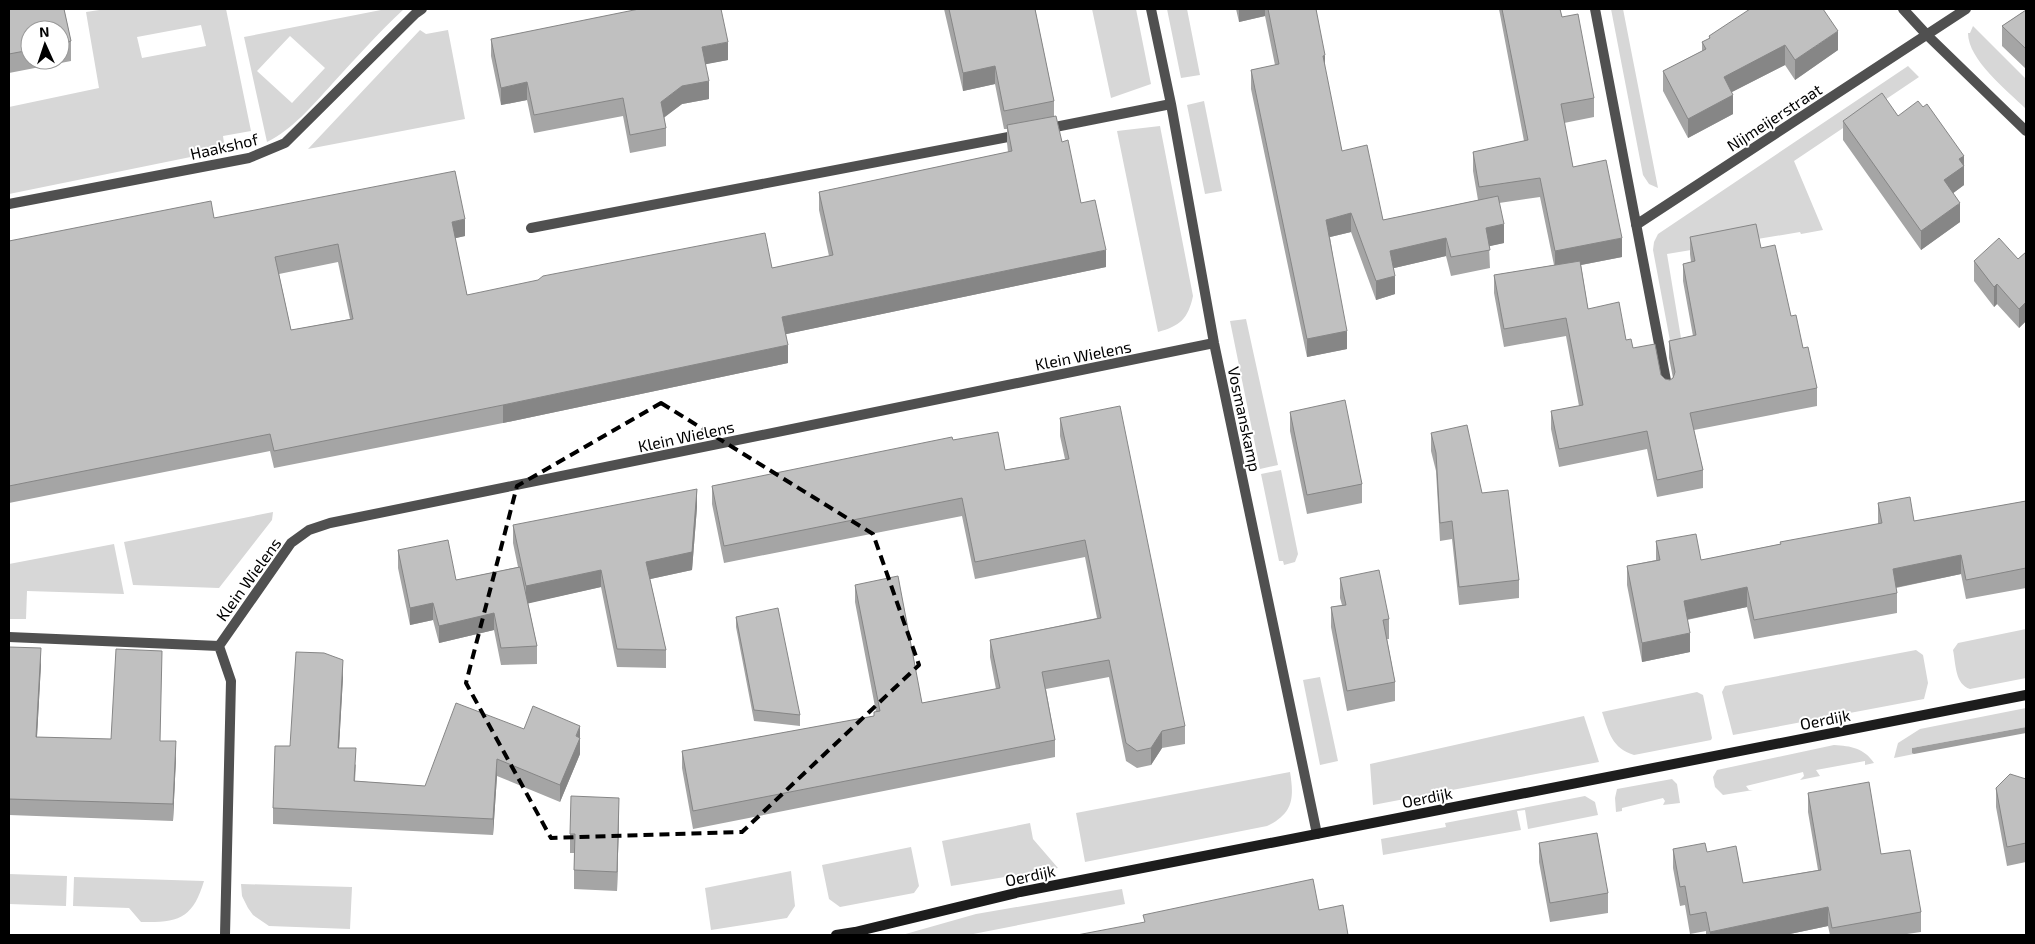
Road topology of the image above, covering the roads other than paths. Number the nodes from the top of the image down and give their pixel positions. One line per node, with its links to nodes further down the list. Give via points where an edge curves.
1 (422, 9): 9 (street, Haakshof, via 285,143 249,158)
2 (1151, 9): 7 (street, Vosmanskamp)
3 (1595, 9): 10 (street)
4 (1903, 9): 6 (street)
5 (1966, 9): 6 (street, Nijmeijerstraat)
6 (1927, 35): 8 (street); 10 (street, Nijmeijerstraat)
7 (1171, 104): 11 (street); 12 (street, Vosmanskamp)
8 (2026, 131)
9 (9, 204)
10 (1636, 225): 13 (street)
11 (531, 228)
12 (1214, 343): 15 (street, Klein Wielens, via 309,530 291,543); 17 (street, Vosmanskamp)
13 (1668, 391)
14 (9, 637): 15 (street, Klein Wielens)
15 (219, 646): 18 (street, Klein Wielens, via 231,681)
16 (2026, 695): 17 (street, Oerdijk)
17 (1317, 834): 19 (street, Oerdijk, via 1020,892)
18 (225, 935)
19 (836, 935)

